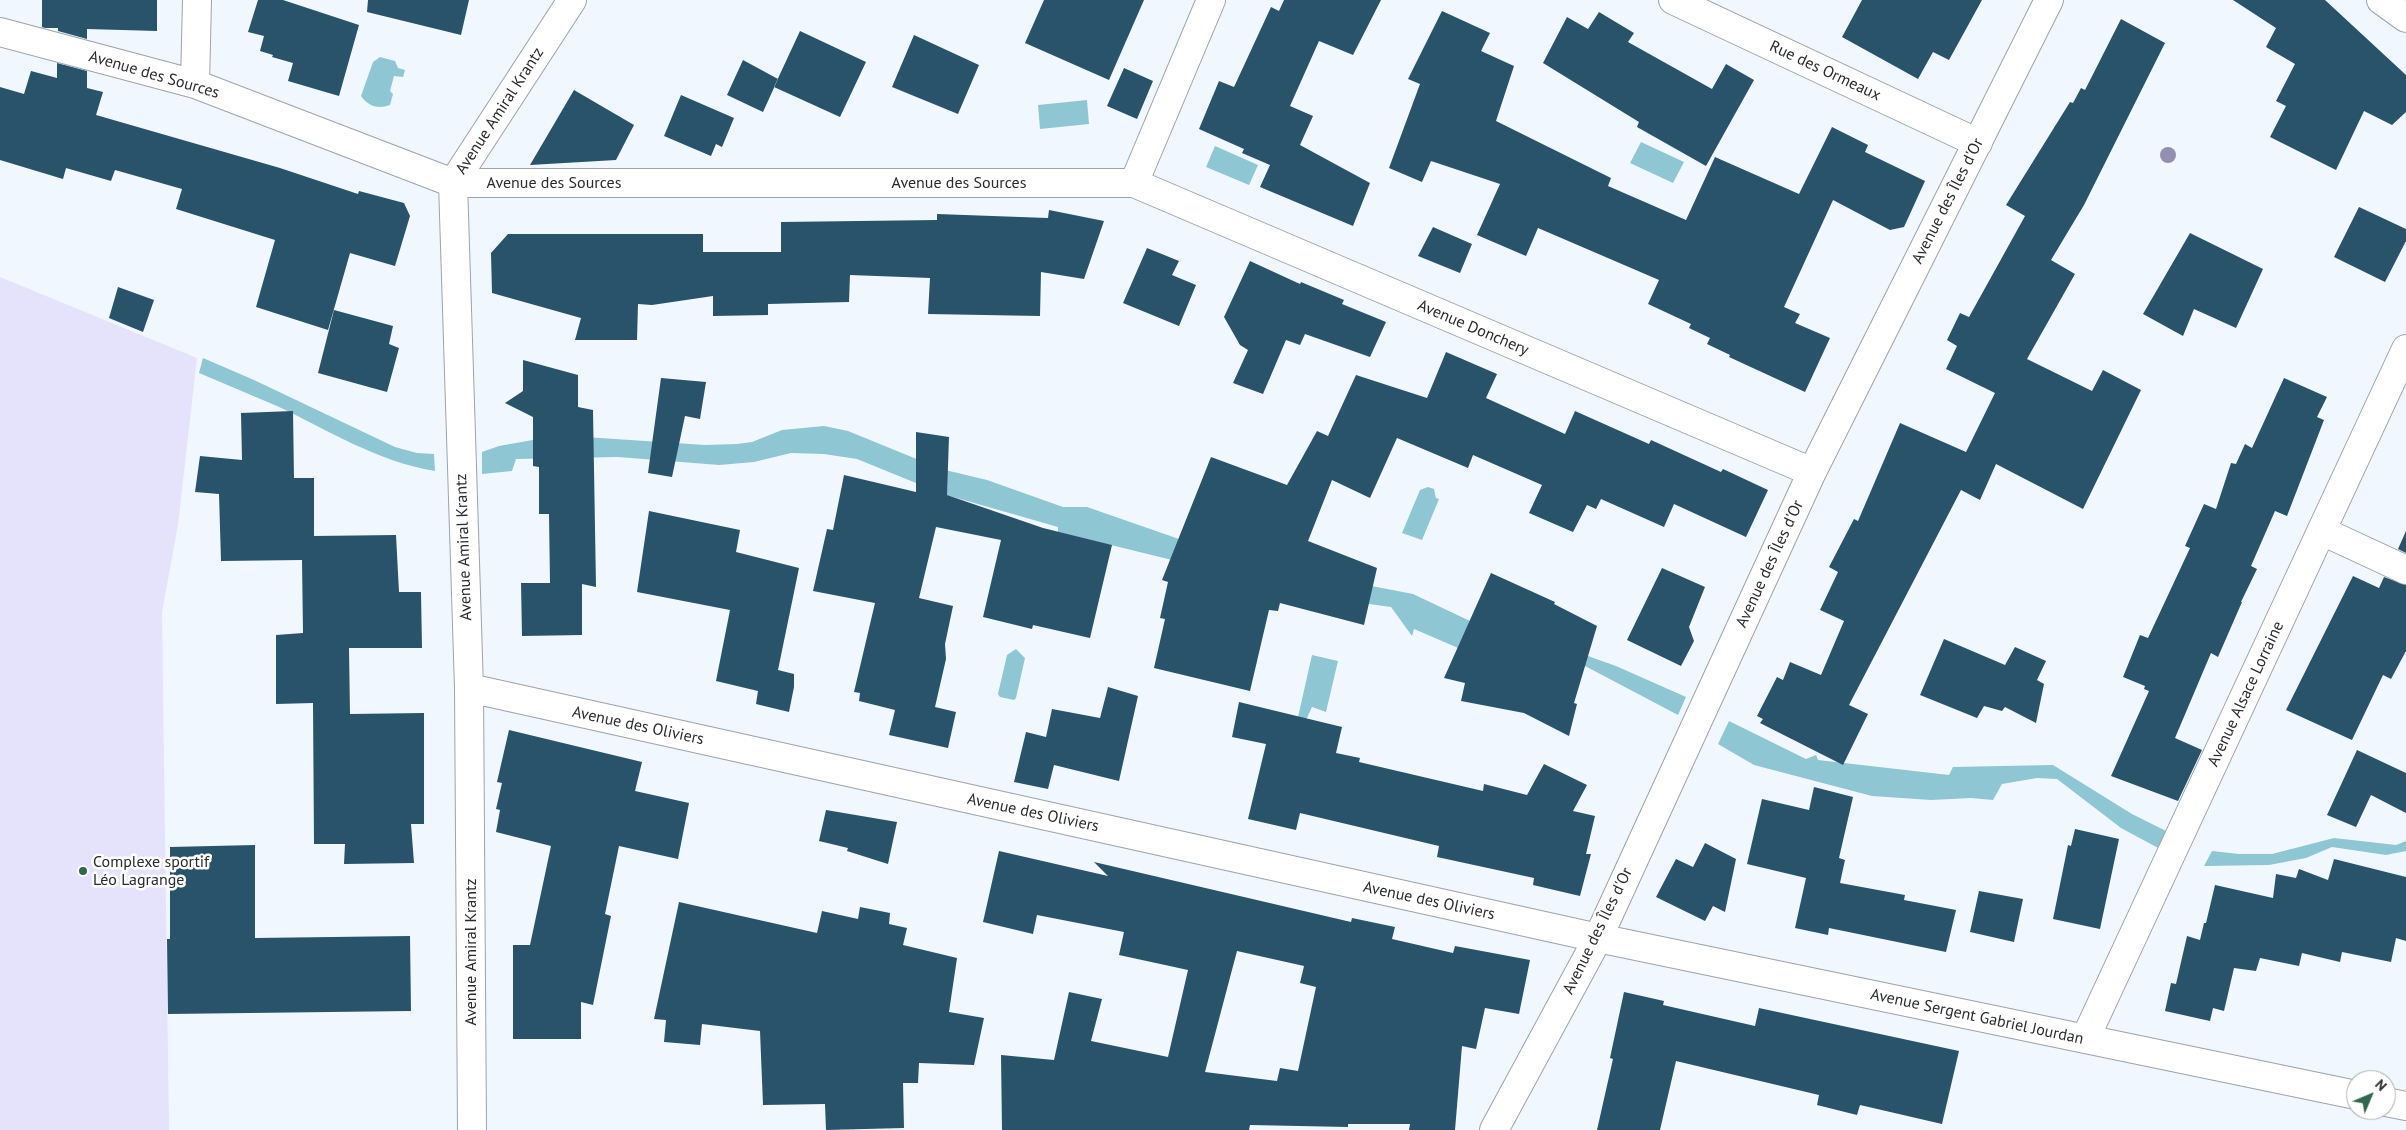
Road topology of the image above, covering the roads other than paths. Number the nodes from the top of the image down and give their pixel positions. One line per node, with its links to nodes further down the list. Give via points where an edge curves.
1 (197, 0): 11 (street)
2 (572, 0): 13 (street, Avenue Amiral Krantz)
3 (1212, 0): 14 (street)
4 (1673, 0): 12 (street, Rue des Ormeaux)
5 (2049, 0): 12 (street, Avenue des Îles d'Or)
6 (2381, 0): 9 (street)
7 (2397, 0): 8 (street)
8 (2406, 11)
9 (2406, 18)
10 (0, 32): 11 (street, Avenue des Sources)
11 (195, 84): 13 (street, Avenue des Sources)
12 (1978, 143): 16 (street, Avenue des Îles d'Or)
13 (453, 183): 14 (street, Avenue des Sources); 19 (street, Avenue Amiral Krantz)
14 (1134, 183): 16 (street, Avenue Donchery)
15 (2406, 349): 17 (street, Avenue Alsace Lorraine)
16 (1812, 472): 20 (street, Avenue des Îles d'Or)
17 (2322, 531): 18 (street); 21 (street, Avenue Alsace Lorraine)
18 (2406, 570)
19 (469, 688): 20 (street, Avenue des Oliviers); 23 (street, Avenue Amiral Krantz)
20 (1598, 938): 21 (street, Avenue Sergent Gabriel Jourdan); 24 (street, Avenue des Îles d'Or)
21 (2085, 1039): 22 (street, Avenue Sergent Gabriel Jourdan)
22 (2346, 1094)
23 (472, 1130)
24 (1494, 1130)

